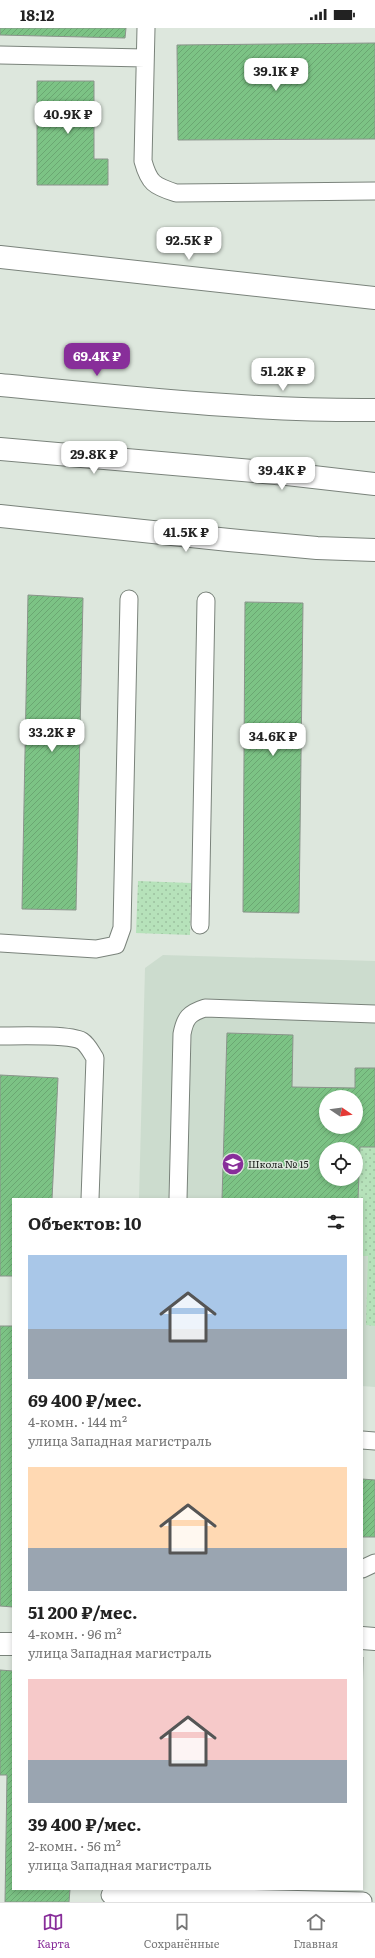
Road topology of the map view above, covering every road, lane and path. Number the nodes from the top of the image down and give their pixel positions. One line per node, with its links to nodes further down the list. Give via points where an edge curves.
1 (146, 28): 3 (lane)
2 (0, 55): 3 (lane)
3 (145, 58): 4 (lane, via 143,161 147,176 159,188 176,193)
4 (375, 191)
5 (0, 256): 6 (main road)
6 (375, 298)
7 (0, 385): 8 (main road, via 290,410)
8 (375, 410)
9 (0, 449): 10 (main road)
10 (375, 484)
11 (0, 516): 12 (main road, via 317,548)
12 (375, 550)
13 (129, 599): 16 (lane, via 122,928 116,945 96,948)
14 (206, 601): 15 (lane)
15 (200, 925)
16 (0, 944)
17 (375, 1014): 20 (lane, via 204,1008 192,1012 184,1024 182,1034)
18 (0, 1036): 19 (lane, via 81,1040 90,1049 95,1058)
19 (90, 1198)
20 (178, 1198)
21 (363, 1440): 22 (lane)
22 (375, 1441)
23 (375, 1563): 24 (lane)
24 (363, 1568)
25 (363, 1638): 26 (main road)
26 (375, 1639)
27 (0, 1644): 28 (main road)
28 (12, 1644)
29 (110, 1895): 30 (lane)
30 (363, 1901)

